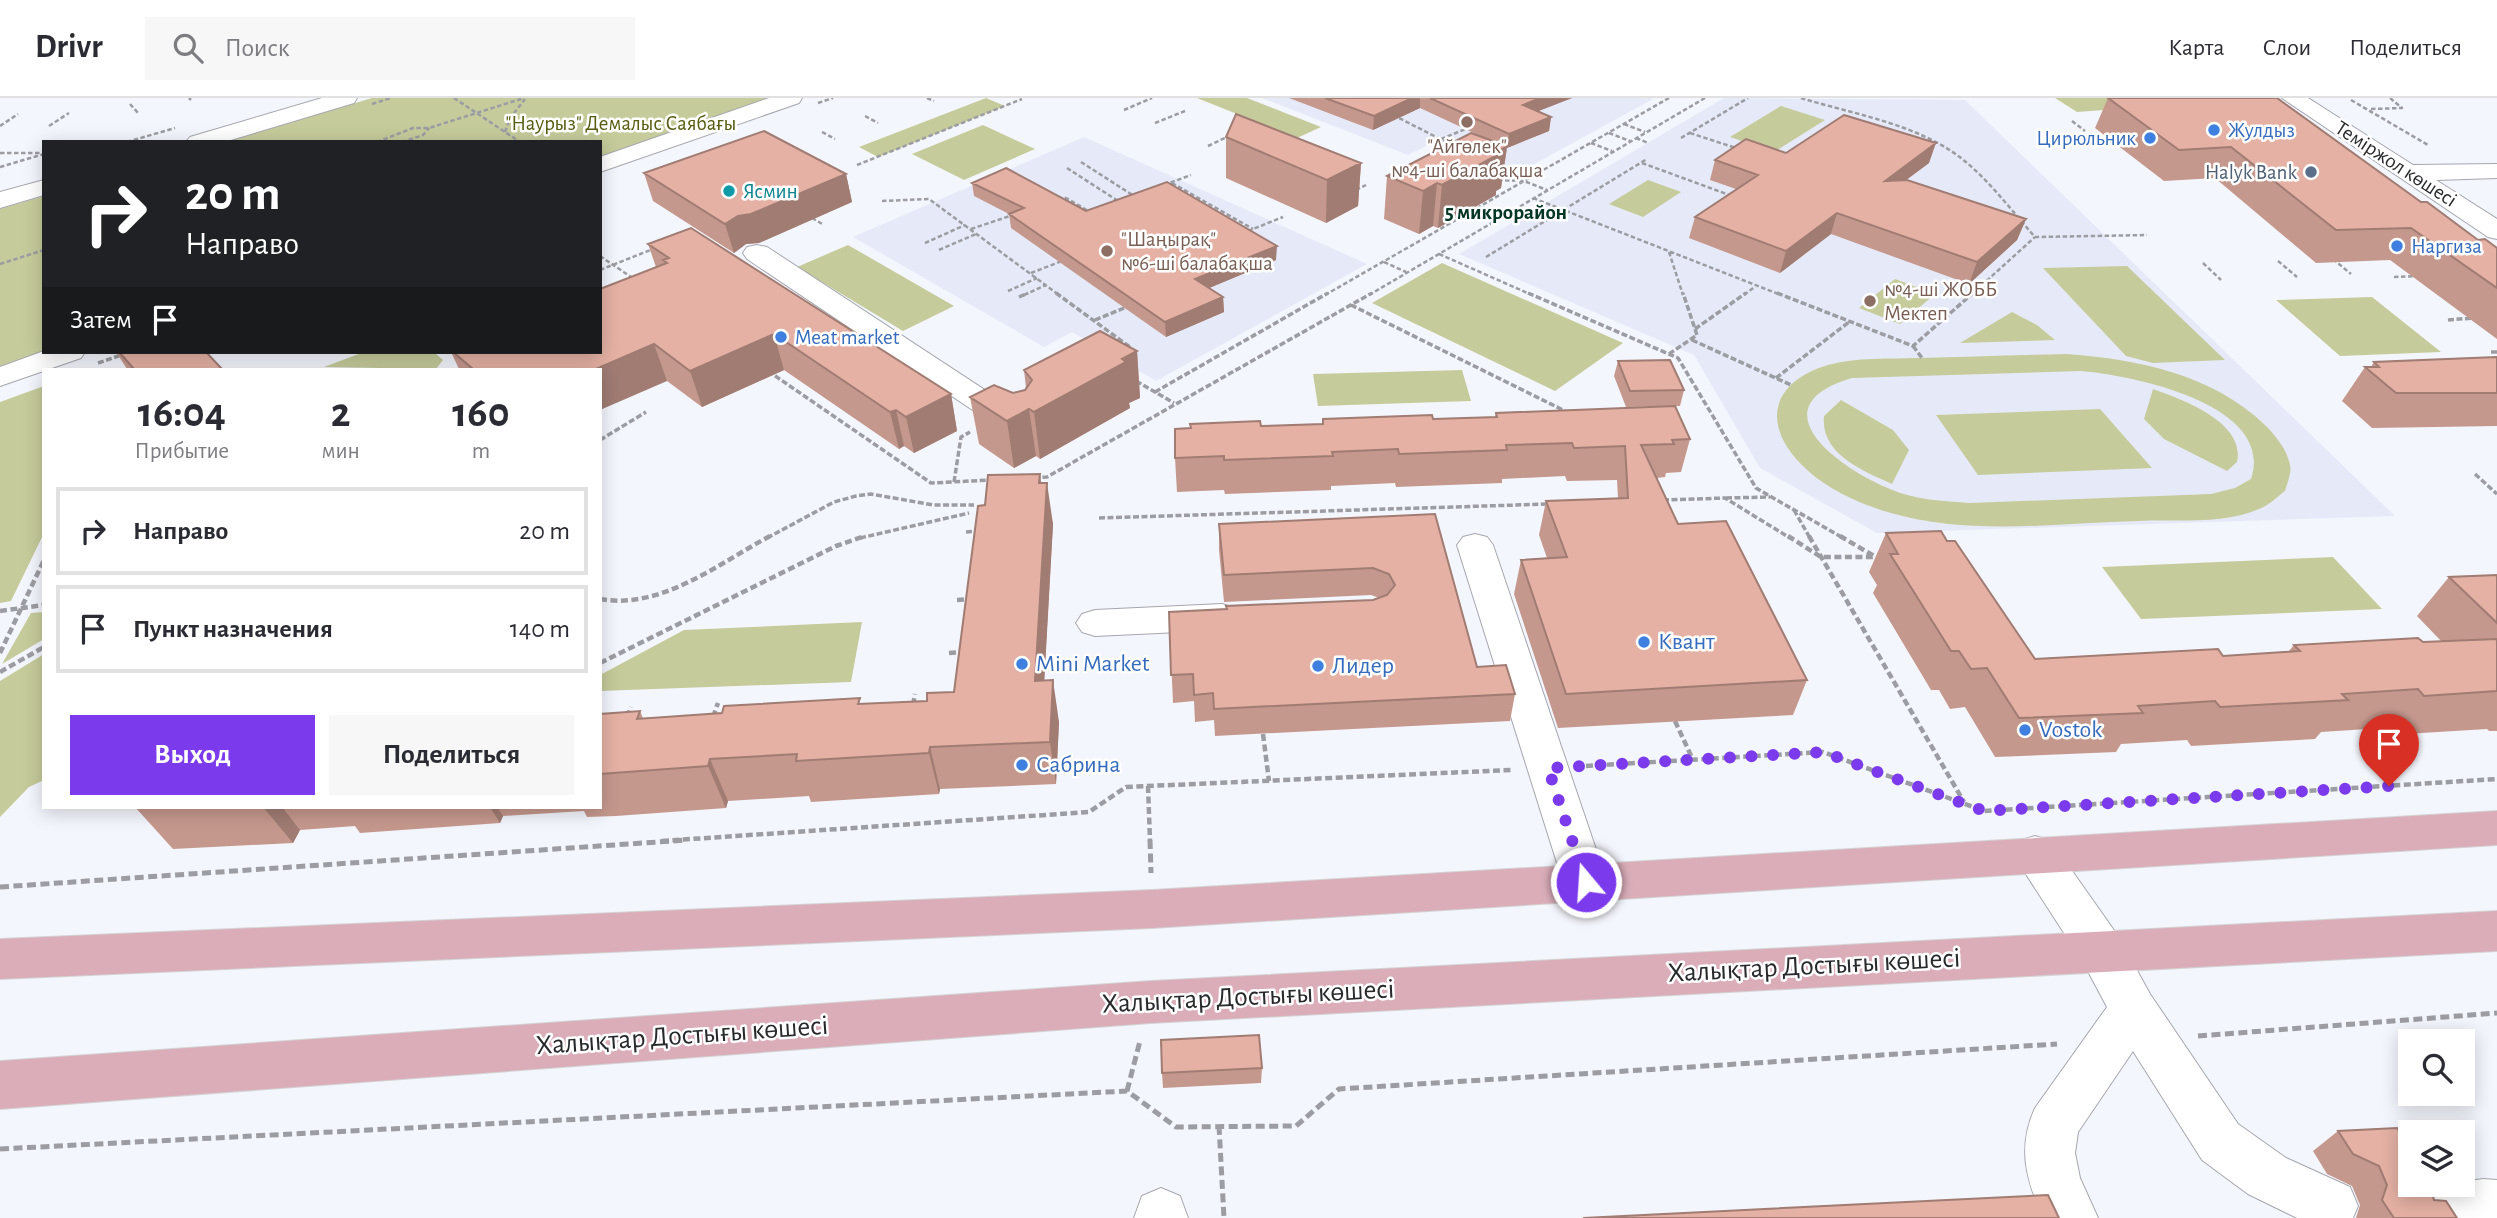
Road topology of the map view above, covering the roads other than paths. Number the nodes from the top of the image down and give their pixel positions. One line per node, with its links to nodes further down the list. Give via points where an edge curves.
1 (346, 98): 4 (street)
2 (791, 98): 5 (street)
3 (2293, 98): 7 (street, Теміржол көшесі)
4 (205, 140)
5 (602, 164)
6 (2497, 170): 7 (street)
7 (2410, 173): 10 (street, Теміржол көшесі)
8 (42, 188): 9 (street)
9 (0, 200)
10 (2497, 231)
11 (757, 253): 14 (street)
12 (82, 358): 13 (street)
13 (0, 377)
14 (1020, 427)
15 (1475, 545): 20 (street)
16 (1252, 616): 17 (street)
17 (1096, 623)
18 (2497, 828): 19 (main road)
19 (2035, 854): 20 (main road); 22 (street)
20 (1586, 882): 23 (main road, via 1152,908)
21 (2497, 931): 22 (main road, Халықтар Достығы көшесі)
22 (2101, 950): 24 (street); 25 (main road, Халықтар Достығы көшесі, via 1151,1002)
23 (0, 959)
24 (2132, 1030): 26 (street, via 2220,1142 2267,1176); 29 (street, via 2053,1125 2049,1153 2054,1182)
25 (0, 1085)
26 (2331, 1206)
27 (2497, 1207): 28 (street)
28 (2433, 1213)
29 (2071, 1218)

